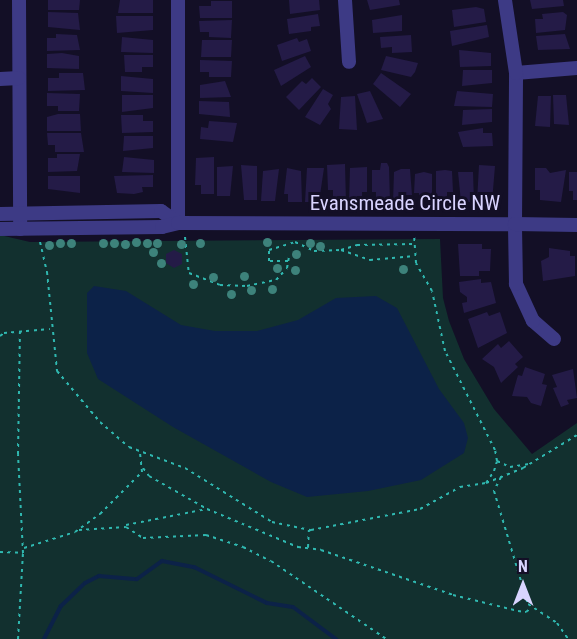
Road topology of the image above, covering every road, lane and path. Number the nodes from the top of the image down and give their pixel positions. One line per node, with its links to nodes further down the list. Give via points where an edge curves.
1 (19, 0): 8 (street)
2 (177, 0): 12 (street)
3 (345, 0): 5 (street)
4 (505, 0): 7 (street, Evansmeade Circle NW)
5 (349, 62)
6 (577, 68): 7 (street)
7 (516, 73): 13 (street, Evansmeade Circle NW)
8 (19, 78): 9 (street); 10 (street)
9 (0, 79)
10 (20, 212): 11 (street, Evansmeade Circle NW); 12 (street, Evansmeade Circle NW, via 161,211); 16 (street)
11 (0, 214)
12 (178, 223): 13 (street, Evansmeade Circle NW); 16 (street, Evansmeade Circle NW, via 162,227)
13 (515, 224): 14 (street); 26 (street, via 516,284 534,321)
14 (577, 225)
15 (0, 229): 16 (street, Evansmeade Circle NW)
16 (20, 229)
17 (414, 235): 20 (path)
18 (185, 237): 21 (path, via 186,265 193,277 234,286 260,285 283,276 288,259 268,261 268,250 295,242 314,251)
19 (39, 239): 23 (path, via 47,272)
20 (414, 244): 21 (path, via 357,245); 22 (path)
21 (342, 250): 22 (path, via 370,260)
22 (415, 256): 29 (path, via 432,291 448,359 479,412)
23 (50, 329): 24 (path); 28 (path, via 62,380 109,432)
24 (20, 332): 25 (path); 39 (path, via 18,454)
25 (0, 336)
26 (554, 339)
27 (577, 435): 30 (path)
28 (140, 452): 31 (path); 37 (path, via 169,460 216,484 272,522)
29 (497, 461): 30 (path, via 510,467); 33 (path)
30 (531, 463): 32 (path)
31 (143, 468): 34 (path, via 149,476); 36 (path, via 134,482)
32 (501, 477): 33 (path); 42 (path, via 494,491)
33 (486, 483): 37 (path, via 460,487 420,509)
34 (207, 508): 35 (path); 38 (path, via 236,517 293,545)
35 (122, 526): 36 (path); 46 (path, via 143,538 206,535 250,550)
36 (79, 530): 39 (path)
37 (309, 530): 38 (path)
38 (308, 547): 43 (path, via 419,586)
39 (23, 548): 41 (path)
40 (0, 552): 41 (path)
41 (23, 553): 45 (path)
42 (531, 608): 43 (path); 44 (path)
43 (526, 612): 44 (path)
44 (541, 612): 47 (path, via 557,623)
45 (18, 639)
46 (386, 639)
47 (568, 639)

